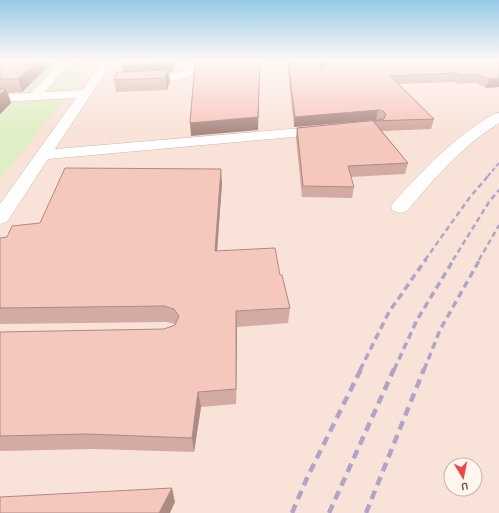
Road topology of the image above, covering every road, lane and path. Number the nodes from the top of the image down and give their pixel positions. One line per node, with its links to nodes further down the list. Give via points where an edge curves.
1 (45, 85): 4 (street)
2 (95, 85): 3 (street)
3 (84, 94): 4 (street); 8 (street)
4 (35, 96): 5 (street)
5 (0, 98)
6 (499, 118): 9 (street, via 470,136 443,158)
7 (337, 128): 8 (street)
8 (44, 155): 10 (street)
9 (400, 207)
10 (0, 218)

